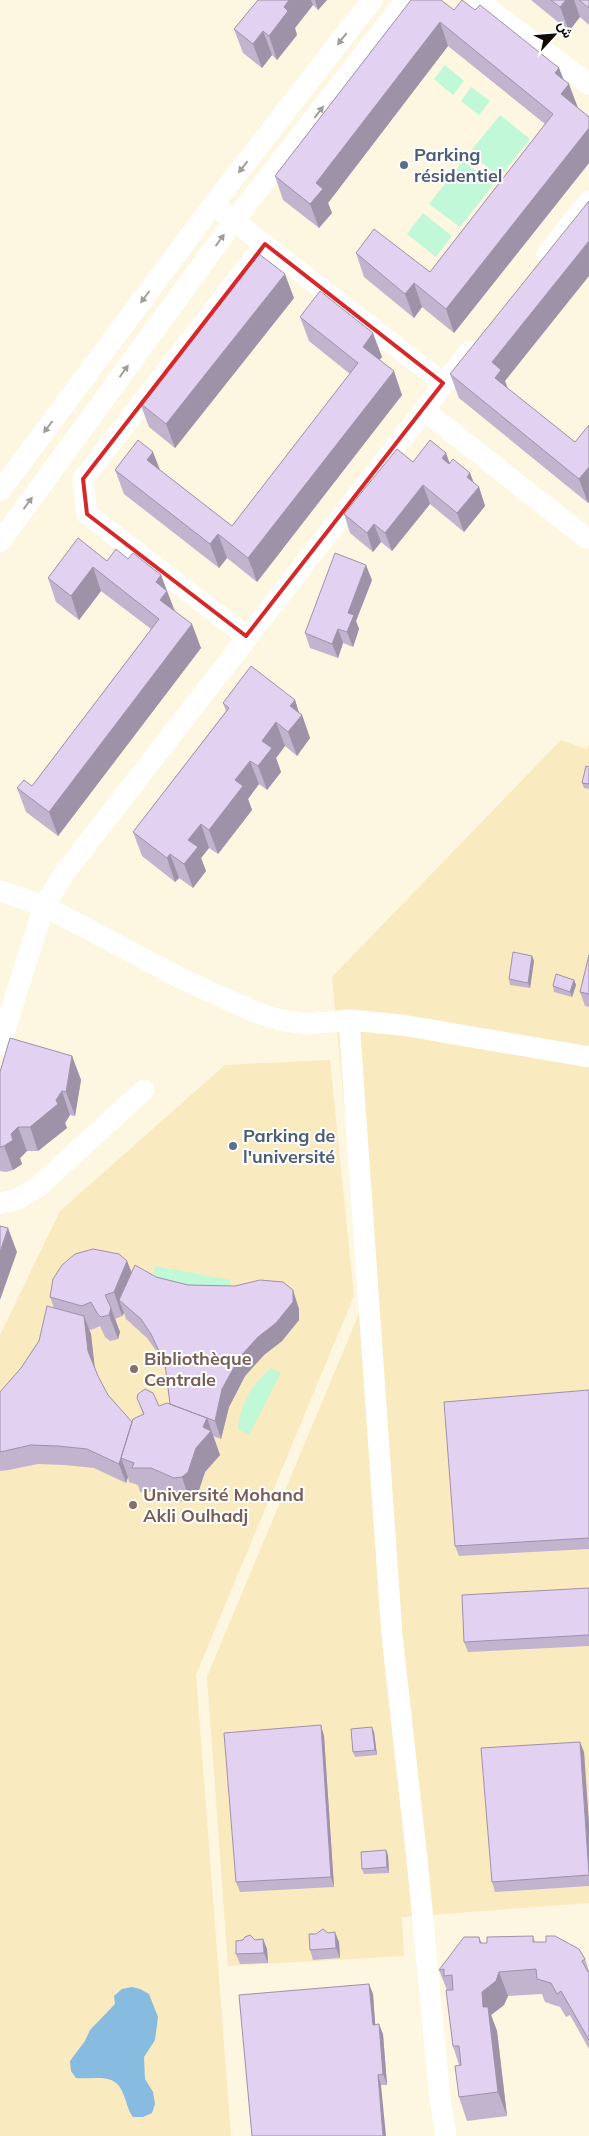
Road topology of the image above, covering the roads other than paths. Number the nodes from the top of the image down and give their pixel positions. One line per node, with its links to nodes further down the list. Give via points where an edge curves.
1 (372, 0): 6 (street, one-way to 6)
2 (406, 0): 7 (street, one-way to 2)
3 (476, 0): 4 (street)
4 (589, 84)
5 (589, 201): 9 (street)
6 (213, 205): 7 (street); 13 (street, one-way to 13)
7 (234, 221): 8 (street); 15 (street, one-way to 7)
8 (265, 244): 11 (street); 16 (street, via 83,479 87,514)
9 (534, 269)
10 (480, 338): 11 (street)
11 (443, 383): 12 (street)
12 (424, 410): 14 (street); 16 (street)
13 (0, 491)
14 (589, 538)
15 (0, 542)
16 (246, 636): 18 (street, via 66,870)
17 (0, 892): 18 (street)
18 (44, 906): 19 (street, via 184,980 255,1012 308,1024); 20 (street)
19 (349, 1020): 21 (street, via 402,1025); 24 (street, via 392,1635)
20 (0, 1045)
21 (589, 1057)
22 (144, 1090): 23 (street, via 38,1187 16,1200)
23 (0, 1204)
24 (446, 2136)

